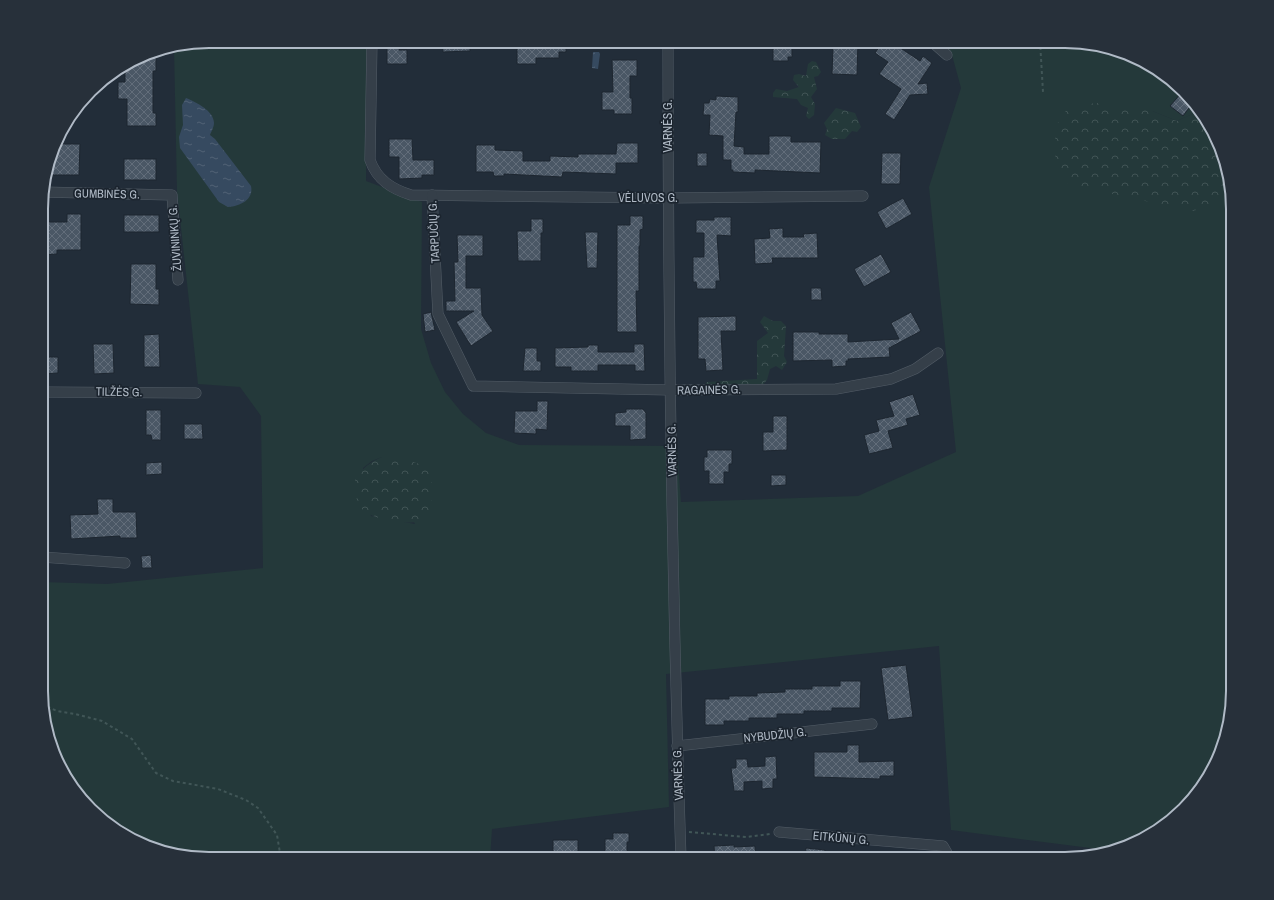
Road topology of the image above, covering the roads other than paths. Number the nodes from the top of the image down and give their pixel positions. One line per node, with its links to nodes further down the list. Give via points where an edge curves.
1 (372, 48): 7 (street, TARPUČIŲ G., via 369,151 373,169 386,184 398,191 411,195)
2 (668, 48): 9 (street, VARNĖS G.)
3 (939, 48): 4 (street)
4 (947, 55)
5 (49, 192): 6 (street, GUMBINĖS G.)
6 (172, 195): 10 (street, ŽUVININKŲ G.)
7 (432, 195): 9 (street, VĖLUVOS G.); 12 (street, TARPUČIŲ G., via 438,314)
8 (863, 196): 9 (street, VĖLUVOS G.)
9 (668, 198): 13 (street, VARNĖS G.)
10 (178, 280)
11 (938, 353): 13 (street, RAGAINĖS G., via 914,369 871,384 836,388)
12 (473, 386): 13 (street, RAGAINĖS G.)
13 (670, 390): 19 (street, VARNĖS G.)
14 (48, 392): 15 (street, TILŽĖS G.)
15 (196, 393)
16 (48, 557): 17 (street)
17 (125, 563)
18 (872, 724): 19 (street, NYBUDŽIŲ G.)
19 (677, 746): 21 (street, VARNĖS G.)
20 (779, 832): 22 (street, EITKŪNŲ G., via 943,846)
21 (681, 852)
22 (945, 852)

